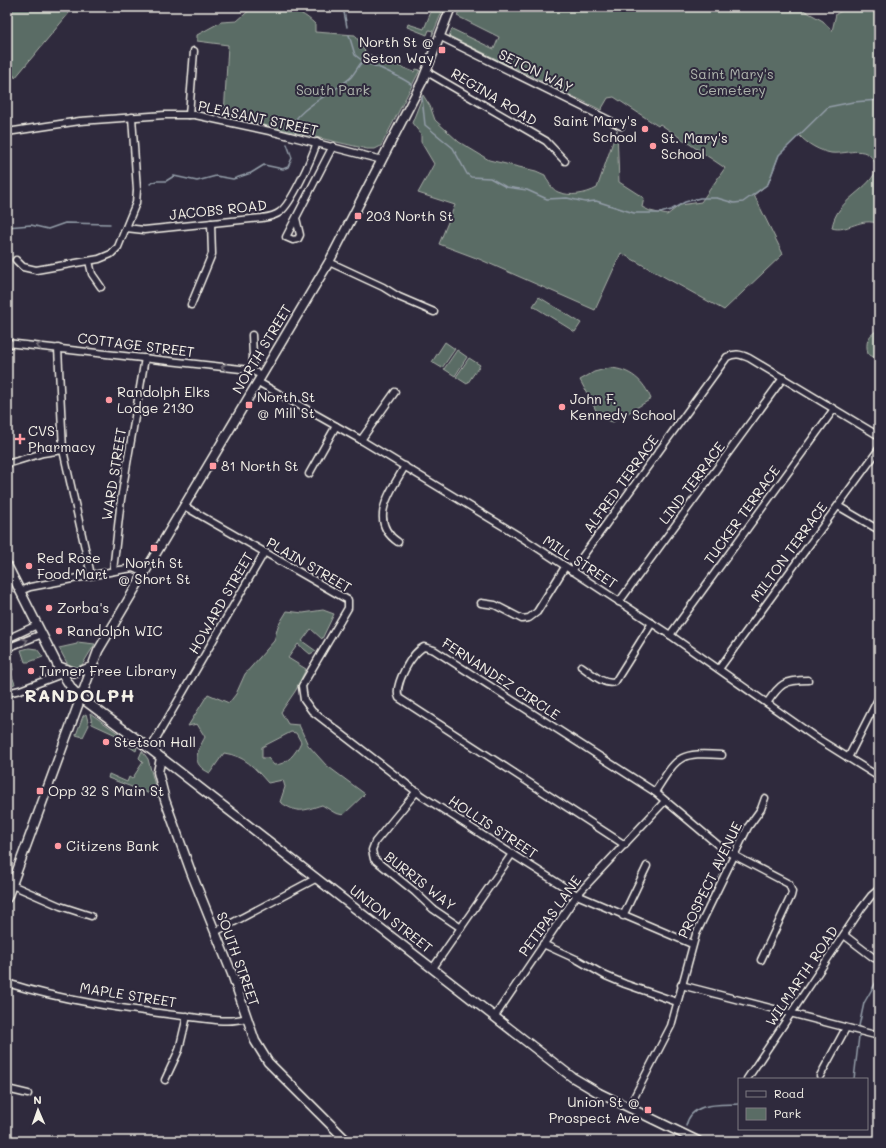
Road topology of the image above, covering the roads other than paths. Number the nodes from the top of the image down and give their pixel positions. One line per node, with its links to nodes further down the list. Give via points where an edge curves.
1 (451, 7): 2 (main road, NORTH STREET)
2 (441, 37): 4 (main road, NORTH STREET); 7 (street, SETON WAY)
3 (194, 51): 5 (street)
4 (427, 72): 11 (main road, NORTH STREET); 12 (street, REGINA ROAD, via 546,142)
5 (188, 115): 6 (street, PLEASANT STREET); 9 (street, PLEASANT STREET)
6 (132, 117): 8 (street, PLEASANT STREET); 15 (street, via 137,196)
7 (621, 126)
8 (7, 132)
9 (316, 142): 10 (street, PLEASANT STREET); 14 (street, JACOBS ROAD, via 290,200 279,213 266,218)
10 (333, 146): 11 (street, PLEASANT STREET); 13 (street)
11 (382, 160): 18 (main road, NORTH STREET)
12 (565, 161)
13 (296, 218): 13 (street, via 286,237 293,240 300,237)
14 (211, 223): 15 (street, JACOBS ROAD, via 139,231); 20 (street, via 212,254)
15 (126, 228): 17 (street, via 114,252)
16 (16, 260): 17 (street, via 23,267 36,270)
17 (89, 261): 19 (street, via 92,274)
18 (329, 262): 21 (street); 28 (main road, NORTH STREET)
19 (101, 287)
20 (191, 305)
21 (434, 312)
22 (252, 335): 26 (street)
23 (7, 343): 24 (street, COTTAGE STREET, one-way to 23)
24 (58, 348): 25 (street, COTTAGE STREET); 35 (street)
25 (145, 358): 26 (street, COTTAGE STREET, one-way to 25); 46 (street, WARD STREET, via 120,504)
26 (252, 371): 28 (street, COTTAGE STREET)
27 (783, 378): 30 (street); 47 (street, ALFRED TERRACE, via 740,354 727,357); 51 (street, LIND TERRACE)
28 (260, 379): 31 (street, MILL STREET); 39 (main road, NORTH STREET)
29 (395, 392): 33 (street)
30 (834, 409): 32 (street); 56 (street, TUCKER TERRACE)
31 (336, 426): 33 (street, MILL STREET); 38 (street)
32 (879, 436)
33 (361, 440): 37 (street, MILL STREET)
34 (879, 449): 40 (street, MILTON TERRACE)
35 (63, 450): 36 (street); 49 (street)
36 (7, 464)
37 (405, 466): 42 (street, via 382,515 386,530); 45 (street, MILL STREET)
38 (309, 474)
39 (184, 506): 43 (street, PLAIN STREET); 48 (main road, NORTH STREET)
40 (838, 506): 41 (street); 62 (street, MILTON TERRACE)
41 (879, 530)
42 (398, 542)
43 (264, 553): 67 (street, PLAIN STREET, via 346,597 349,602 348,608 304,683); 70 (street, HOWARD STREET)
44 (7, 565): 50 (main road, UNION STREET)
45 (565, 567): 47 (street, MILL STREET); 52 (street, via 532,617 522,619 493,604)
46 (113, 571): 48 (street, via 133,568); 49 (street)
47 (572, 571): 51 (street, MILL STREET)
48 (144, 573): 61 (main road, NORTH STREET)
49 (91, 575): 50 (street)
50 (20, 591): 54 (main road, UNION STREET)
51 (619, 602): 53 (street, MILL STREET)
52 (481, 603)
53 (652, 623): 56 (street, MILL STREET); 60 (street, via 615,682 604,682)
54 (37, 625): 55 (main road, UNION STREET); 57 (street)
55 (42, 634): 58 (street, one-way to 55); 59 (main road, UNION STREET)
56 (670, 635): 62 (street, MILL STREET)
57 (7, 639)
58 (7, 648)
59 (58, 666): 61 (main road, via 76,673); 63 (main road, UNION STREET)
60 (581, 666)
61 (91, 667): 66 (main road, NORTH STREET)
62 (719, 669): 69 (street, MILL STREET)
63 (62, 674): 65 (street); 66 (main road, UNION STREET)
64 (808, 680): 69 (street, via 782,684)
65 (7, 693)
66 (80, 697): 70 (main road, UNION STREET); 84 (main road, NORTH STREET)
67 (303, 697): 75 (street, HOLLIS STREET, via 312,711)
68 (879, 697): 73 (street)
69 (767, 703): 73 (street, MILL STREET)
70 (150, 749): 72 (main road, UNION STREET)
71 (722, 755): 76 (street, via 694,754 679,759 672,765)
72 (161, 758): 83 (main road, UNION STREET); 91 (main road, SOUTH STREET, via 158,772 163,794)
73 (848, 758): 74 (street, MILL STREET)
74 (879, 777)
75 (417, 791): 80 (street, HOLLIS STREET); 90 (street, BURRIS WAY, via 375,842 372,850 374,859 433,909)
76 (655, 792): 78 (street, FERNANDEZ CIRCLE); 79 (street, FERNANDEZ CIRCLE, via 434,650 424,647 415,653 397,688 399,698)
77 (765, 798): 81 (street, PROSPECT AVENUE)
78 (665, 801): 79 (street, PETIPAS LANE); 81 (street, FERNANDEZ CIRCLE)
79 (625, 845): 86 (street, PETIPAS LANE)
80 (512, 854): 86 (street, HOLLIS STREET); 90 (street)
81 (734, 856): 94 (street, PROSPECT AVENUE); 96 (street, FERNANDEZ CIRCLE, via 783,880 792,888 791,896)
82 (647, 866): 89 (street)
83 (317, 878): 91 (street); 97 (main road, UNION STREET)
84 (12, 885): 87 (main road, NORTH STREET); 88 (street, via 60,906)
85 (879, 889): 92 (street, WILMARTH ROAD, via 867,900)
86 (577, 895): 89 (street, HOLLIS STREET); 93 (street, PETIPAS LANE)
87 (7, 898)
88 (92, 916)
89 (623, 916): 94 (street, HOLLIS STREET)
90 (461, 928): 97 (street)
91 (216, 932): 104 (main road, SOUTH STREET)
92 (844, 935): 95 (street); 101 (street, WILMARTH ROAD)
93 (543, 944): 100 (street, via 606,976); 103 (street, PETIPAS LANE)
94 (692, 944): 99 (street, PROSPECT AVENUE)
95 (874, 958)
96 (761, 960)
97 (433, 968): 103 (main road, UNION STREET)
98 (7, 982): 102 (street, MAPLE STREET, via 107,1006)
99 (681, 985): 100 (street, PROSPECT AVENUE); 101 (street)
100 (677, 1002): 112 (street, PROSPECT AVENUE, via 666,1036)
101 (792, 1014): 105 (street); 108 (street, WILMARTH ROAD)
102 (187, 1016): 104 (street, MAPLE STREET, via 231,1021); 109 (street, via 179,1050)
103 (495, 1016): 112 (main road, UNION STREET, via 580,1082)
104 (246, 1018): 113 (main road, SOUTH STREET, via 255,1041 268,1062)
105 (846, 1028): 106 (street); 107 (street)
106 (879, 1036)
107 (820, 1076)
108 (748, 1078)
109 (165, 1080)
110 (7, 1089): 111 (street)
111 (28, 1094)
112 (629, 1107): 114 (main road, UNION STREET)
113 (347, 1141)
114 (698, 1141)

